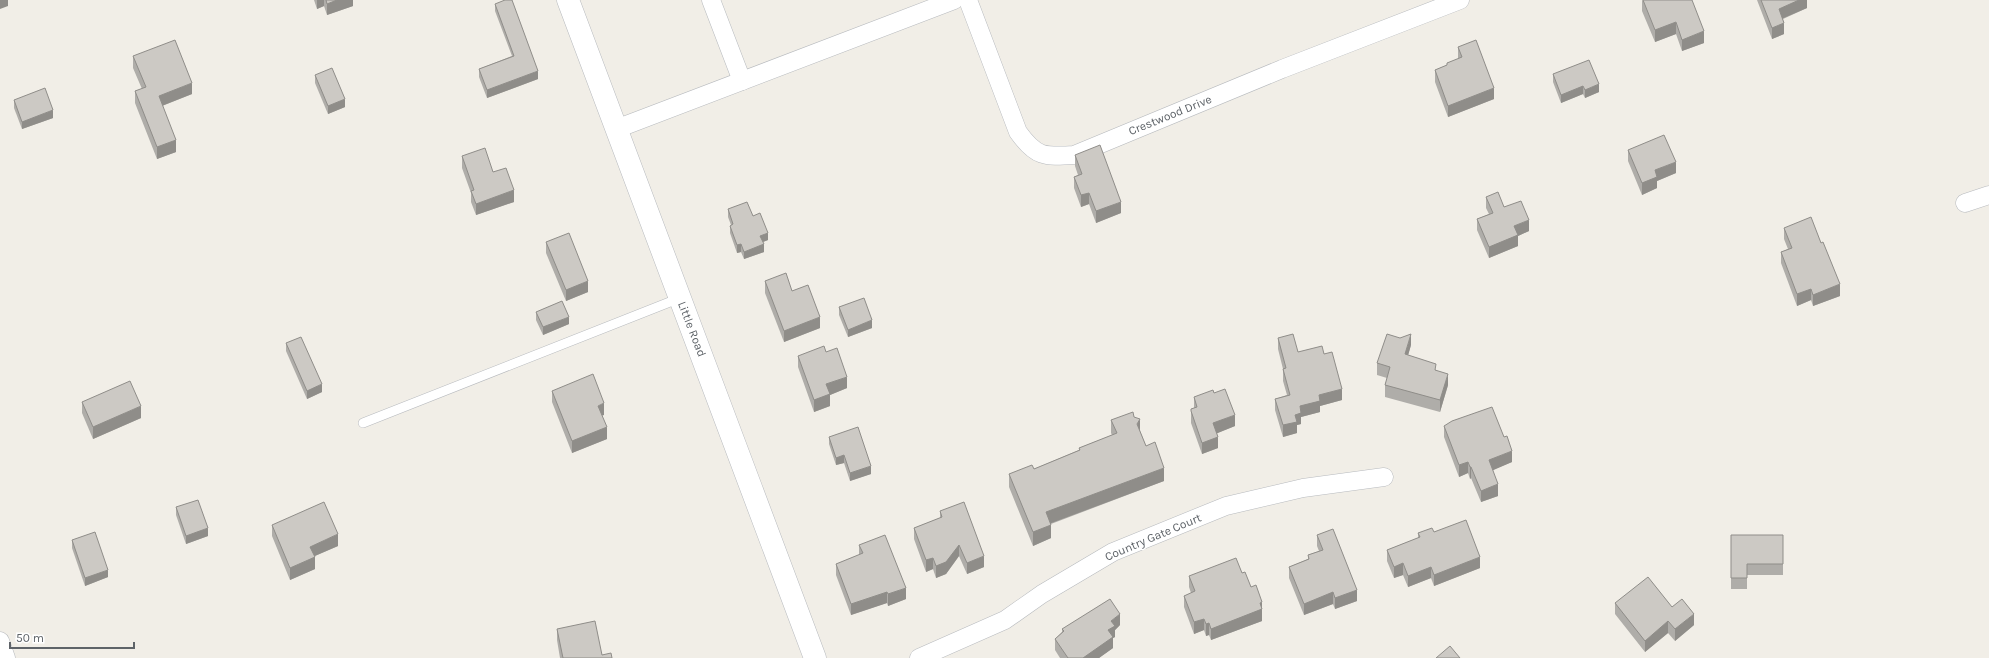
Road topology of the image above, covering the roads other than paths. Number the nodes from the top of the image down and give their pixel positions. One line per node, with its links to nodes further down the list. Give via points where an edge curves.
1 (568, 0): 7 (street, Little Road)
2 (711, 0): 6 (street)
3 (954, 0): 6 (street)
4 (968, 0): 5 (street, Crestwood Drive, via 1018,132 1030,149 1051,157 1074,155)
5 (1460, 0)
6 (742, 81): 7 (street)
7 (616, 129): 10 (street, Little Road)
8 (1989, 194): 9 (street)
9 (1966, 204)
10 (680, 298): 11 (lane); 15 (street, Little Road)
11 (363, 423)
12 (1384, 477): 16 (street, Country Gate Court, via 1303,488 1226,506 1113,552 1042,594 1005,620)
13 (0, 641): 14 (street)
14 (6, 658)
15 (815, 658)
16 (919, 658)

